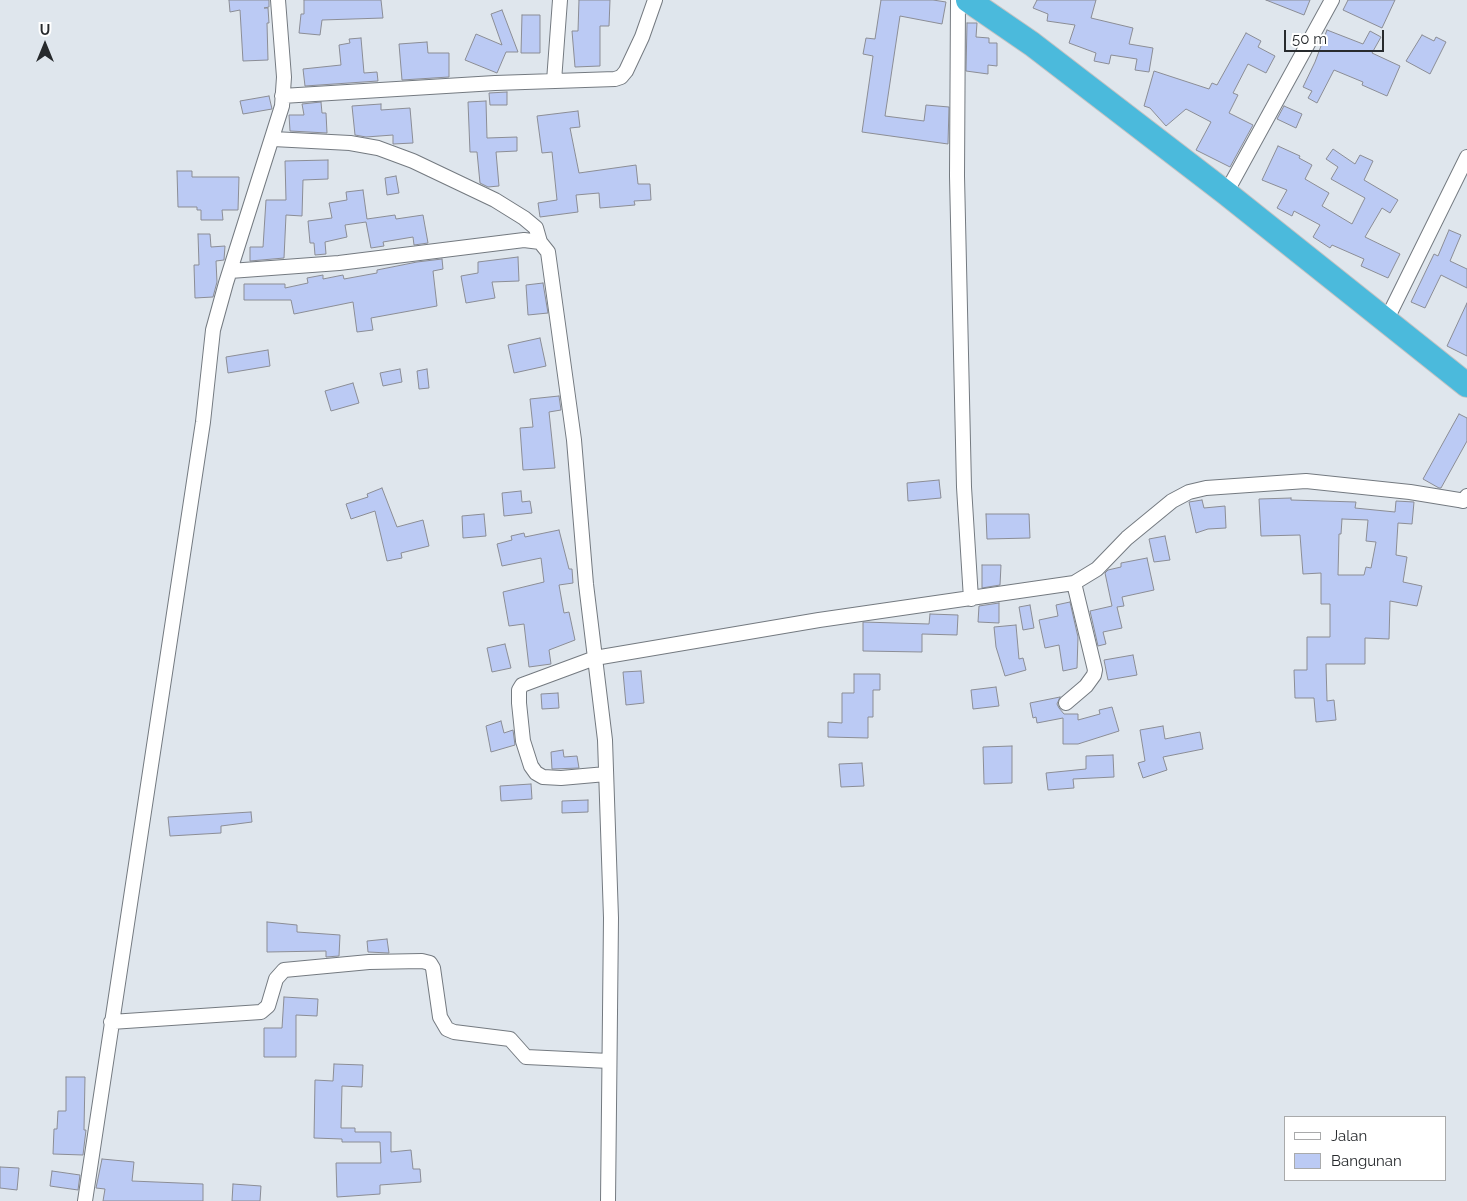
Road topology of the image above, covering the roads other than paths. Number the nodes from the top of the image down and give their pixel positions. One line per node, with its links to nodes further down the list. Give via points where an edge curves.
1 (278, 0): 8 (street, via 284,77)
2 (560, 0): 7 (street)
3 (655, 0): 7 (street, via 642,37 622,77)
4 (958, 0): 18 (street, via 958,223 964,487)
5 (968, 0): 11 (highway, via 1032,44)
6 (1332, 0): 11 (street)
7 (554, 81): 8 (street)
8 (282, 96): 9 (street)
9 (273, 139): 12 (street, via 350,142 413,161 517,213 536,228); 13 (street)
10 (1467, 157): 14 (street)
11 (1226, 193): 14 (highway)
12 (540, 242): 13 (street, via 524,240 367,260); 19 (street, via 548,252 574,440)
13 (230, 271): 22 (street, via 213,330 203,422)
14 (1386, 321): 15 (highway)
15 (1467, 385)
16 (1467, 496): 17 (street, via 1463,501 1306,481 1198,489 1166,506 1127,538 1097,569)
17 (1074, 583): 18 (street); 20 (street, via 1095,670 1086,686)
18 (971, 599): 19 (street, via 818,620)
19 (595, 658): 21 (street); 21 (street, via 522,685 518,690 518,703 523,741 536,773 543,777 561,778)
20 (1066, 703)
21 (606, 774): 23 (street, via 611,918)
22 (111, 1022): 23 (street, via 261,1012 268,1006 276,979 284,970 422,961 434,968 440,1017 446,1029 510,1039 526,1057); 24 (street)
23 (609, 1061): 25 (street)
24 (85, 1201)
25 (608, 1201)

